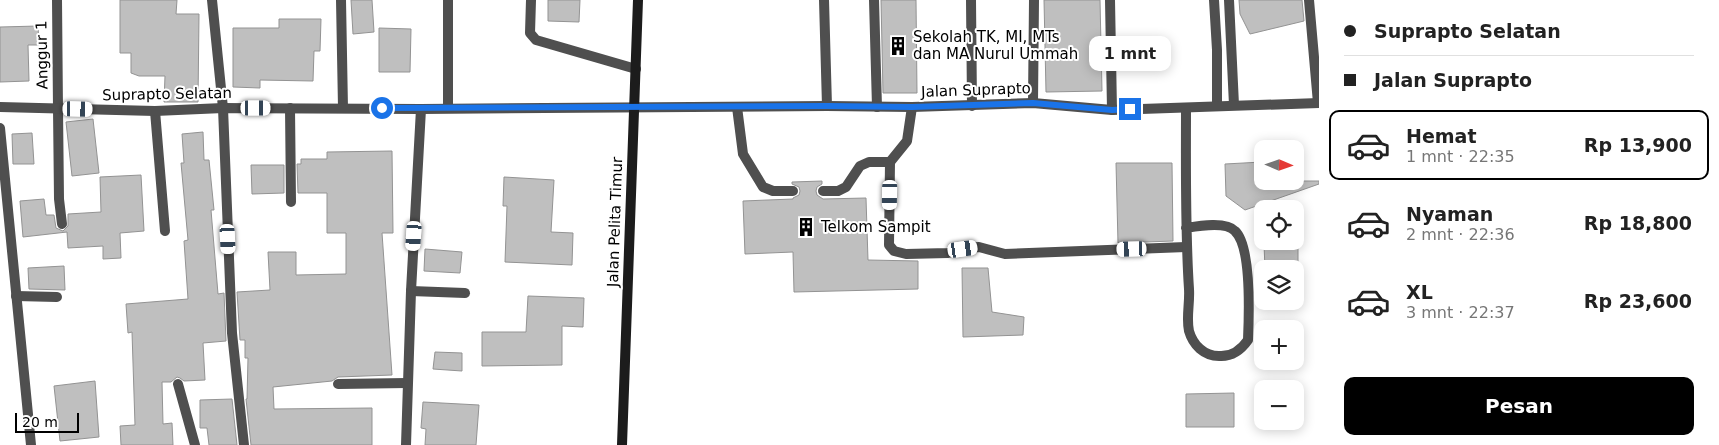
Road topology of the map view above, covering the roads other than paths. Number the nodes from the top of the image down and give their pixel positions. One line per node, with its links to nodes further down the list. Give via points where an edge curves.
1 (56, 0): 32 (street, Anggur 1)
2 (212, 0): 27 (street)
3 (341, 0): 29 (street)
4 (448, 0): 30 (street)
5 (531, 0): 15 (street, via 530,33 536,40)
6 (638, 0): 15 (street, Jalan Pelita Timur)
7 (824, 0): 19 (street)
8 (874, 0): 25 (street)
9 (971, 0): 20 (street)
10 (1034, 0): 16 (street)
11 (1110, 0): 34 (street)
12 (1214, 0): 21 (street)
13 (1229, 0): 18 (street)
14 (1309, 0): 17 (street)
15 (636, 69): 23 (street, Jalan Pelita Timur)
16 (1033, 103): 20 (street, Jalan Suprapto); 34 (street, Jalan Suprapto)
17 (1319, 103): 18 (street, Jalan Suprapto)
18 (1234, 105): 21 (street, Jalan Suprapto)
19 (827, 106): 24 (street, Jalan Suprapto); 25 (street, Jalan Suprapto)
20 (972, 106): 26 (street, Jalan Suprapto)
21 (1217, 106): 31 (street, Jalan Suprapto)
22 (0, 107): 32 (street, Suprapto Selatan)
23 (634, 107): 24 (street, Jalan Suprapto); 30 (street, Suprapto Selatan); 56 (street, Jalan Pelita Timur)
24 (737, 107): 38 (street, via 743,154 763,187 773,191)
25 (877, 107): 26 (street, Jalan Suprapto)
26 (912, 107): 37 (street, via 908,140)
27 (222, 108): 28 (street, Suprapto Selatan); 35 (street, Suprapto Selatan); 54 (street, via 232,333)
28 (290, 108): 29 (street, Suprapto Selatan); 40 (street)
29 (344, 108): 33 (street, Suprapto Selatan)
30 (448, 108): 33 (street, Suprapto Selatan)
31 (1186, 108): 34 (street, Jalan Suprapto); 42 (street)
32 (58, 109): 35 (street, Suprapto Selatan); 41 (street, Anggur 1)
33 (421, 109): 45 (street)
34 (1112, 110)
35 (155, 111): 43 (street)
36 (0, 128): 47 (street)
37 (890, 162): 39 (street, via 868,162 860,166 846,187 838,191); 44 (street, via 889,245 894,251 906,254 948,253 979,246 1005,254)
38 (792, 191)
39 (823, 191)
40 (291, 202)
41 (62, 224)
42 (1186, 228): 44 (street); 44 (street, via 1226,226 1235,230 1241,240 1248,283 1248,340 1233,354 1214,356 1199,348 1189,330)
43 (165, 231)
44 (1186, 247)
45 (411, 291): 46 (street); 49 (street)
46 (465, 293)
47 (16, 296): 48 (street); 52 (street)
48 (58, 296)
49 (407, 383): 51 (street); 55 (street)
50 (178, 384): 53 (street)
51 (338, 384)
52 (31, 445)
53 (195, 445)
54 (244, 445)
55 (406, 445)
56 (622, 445)

